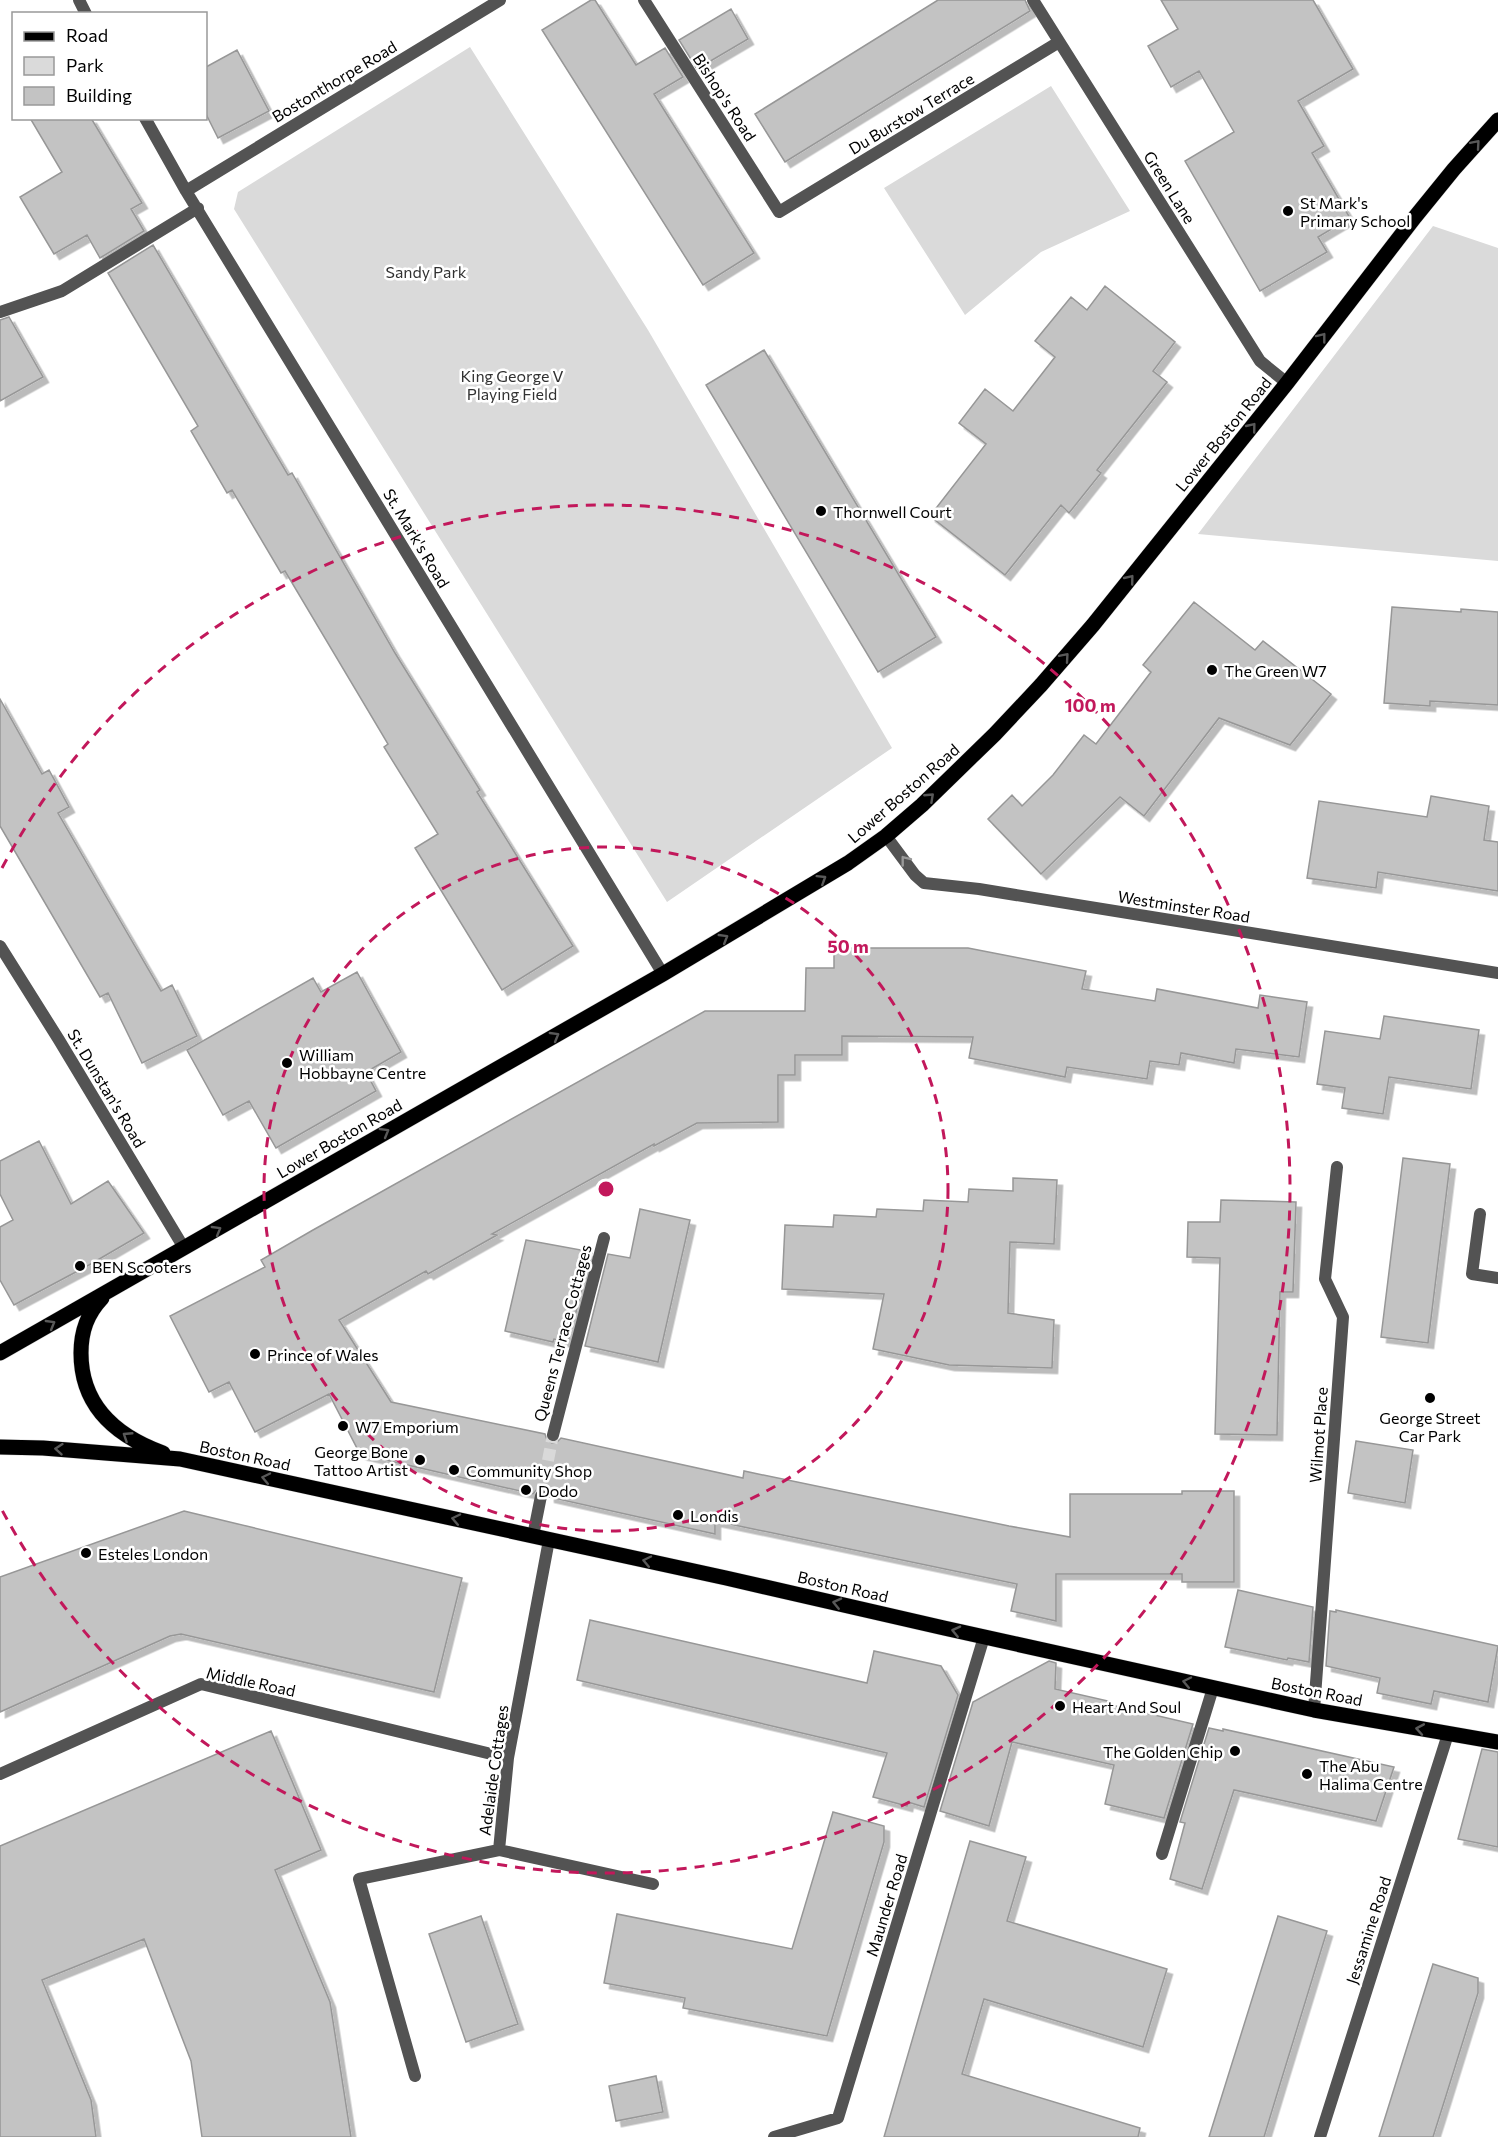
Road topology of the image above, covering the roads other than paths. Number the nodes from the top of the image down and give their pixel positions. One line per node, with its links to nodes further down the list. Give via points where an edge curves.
1 (500, 0): 7 (street, Bostonthorpe Road)
2 (644, 0): 9 (street, Bishop's Road)
3 (1033, 0): 4 (street, Green Lane)
4 (1059, 42): 9 (street, Du Burstow Terrace); 11 (street, Green Lane, via 1260,361)
5 (146, 120): 7 (street, St. Mark's Road)
6 (1498, 120): 11 (main road, Lower Boston Road, one-way to 6, via 1415,217)
7 (186, 191): 8 (street, St. Mark's Road)
8 (198, 208): 10 (street, via 62,291); 15 (street, St. Mark's Road)
9 (779, 212)
10 (0, 312)
11 (1287, 383): 12 (main road, Lower Boston Road, one-way to 11, via 959,770 1041,686)
12 (886, 836): 14 (street, Westminster Road, one-way to 12, via 924,883); 15 (main road, Lower Boston Road, one-way to 12, via 848,864)
13 (0, 946): 19 (street, St. Dunstan's Road)
14 (1498, 973)
15 (663, 974): 19 (main road, Lower Boston Road, one-way to 15)
16 (1337, 1167): 31 (street, Wilmot Place, via 1325,1279 1343,1317)
17 (1479, 1215): 20 (street, via 1472,1274)
18 (604, 1238): 23 (street, Queens Terrace Cottages)
19 (184, 1248): 21 (main road, Lower Boston Road)
20 (1498, 1278)
21 (111, 1289): 22 (main road, one-way to 21); 25 (main road, Boston Road, one-way to 21, via 125,1436 109,1422 86,1389 81,1370 82,1334 88,1317)
22 (0, 1353)
23 (553, 1435)
24 (0, 1447): 25 (main road, Boston Road, one-way to 24)
25 (180, 1460): 27 (main road, Boston Road, one-way to 25)
26 (541, 1496): 27 (street)
27 (533, 1536): 28 (main road, Boston Road)
28 (549, 1540): 29 (main road, Boston Road, one-way to 28); 34 (street, Adelaide Cottages)
29 (984, 1637): 30 (main road, Boston Road, one-way to 29); 40 (street, Maunder Road, via 838,2118)
30 (1213, 1688): 31 (main road, Boston Road); 37 (street)
31 (1314, 1710): 32 (main road, Boston Road, one-way to 31)
32 (1448, 1734): 33 (main road, Boston Road); 41 (street, Jessamine Road)
33 (1498, 1742)
34 (508, 1758): 35 (street, Middle Road, via 201,1684); 36 (street, Adelaide Cottages)
35 (0, 1774)
36 (499, 1850): 38 (street, Adelaide Cottages); 39 (street, via 359,1879)
37 (1162, 1854)
38 (653, 1884)
39 (415, 2076)
40 (774, 2137)
41 (1320, 2137)

